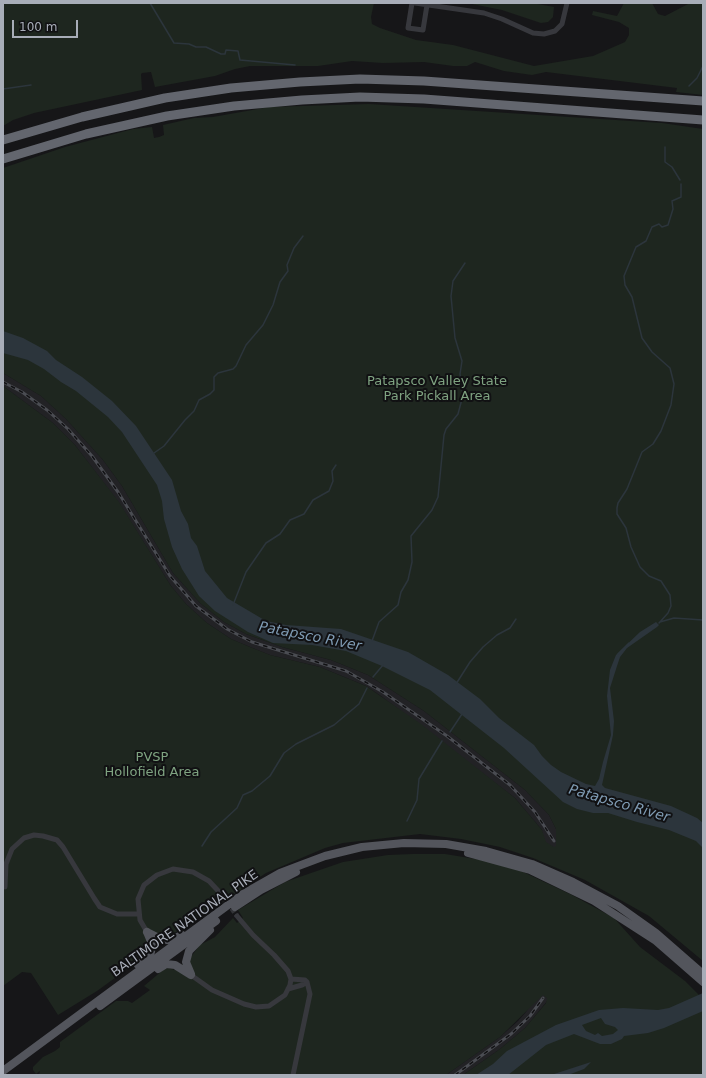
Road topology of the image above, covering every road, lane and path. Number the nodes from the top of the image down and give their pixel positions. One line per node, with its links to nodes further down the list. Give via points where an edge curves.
1 (412, 3): 4 (street, via 408,28 423,30)
2 (415, 3): 4 (street)
3 (567, 3): 4 (street, via 562,24 555,31 544,34 534,33 484,14)
4 (427, 5)
5 (703, 102): 7 (highway, via 431,81 360,79 300,82 231,88 158,100 82,117)
6 (703, 120): 8 (highway, via 424,99 302,100 234,106 161,118 86,134)
7 (3, 140)
8 (3, 159)
9 (5, 887): 11 (street, via 6,864 12,849 24,838 43,836 56,840 64,847 100,907 117,914)
10 (223, 896): 11 (street, via 209,881 198,874 180,869 168,870 152,878 144,886 138,899)
11 (139, 914): 15 (street)
12 (237, 916): 19 (street, via 285,966)
13 (218, 919): 16 (main road, BALTIMORE NATIONAL PIKE, via 272,884 334,859 388,849 456,850 508,862 570,888 638,928); 18 (main road, via 189,951 186,962); 22 (main road, BALTIMORE NATIONAL PIKE)
14 (202, 924): 15 (main road, via 171,940 157,938); 16 (main road, BALTIMORE NATIONAL PIKE, via 259,884 325,856 383,844 446,844 509,857 573,882 635,917); 22 (main road, BALTIMORE NATIONAL PIKE)
15 (147, 932): 22 (main road, via 152,944 151,952)
16 (690, 966): 17 (main road, BALTIMORE NATIONAL PIKE); 21 (main road, BALTIMORE NATIONAL PIKE)
17 (703, 974)
18 (191, 975): 22 (main road, via 175,965 166,964 143,979); 23 (street, via 203,985 226,997 256,1007 269,1006)
19 (291, 979): 20 (street, via 302,978); 23 (street)
20 (307, 982): 23 (street); 26 (street, via 310,998 299,1038)
21 (703, 982)
22 (122, 986): 24 (main road, BALTIMORE NATIONAL PIKE); 25 (main road, BALTIMORE NATIONAL PIKE)
23 (288, 989)
24 (3, 1071)
25 (7, 1075)
26 (293, 1075)

